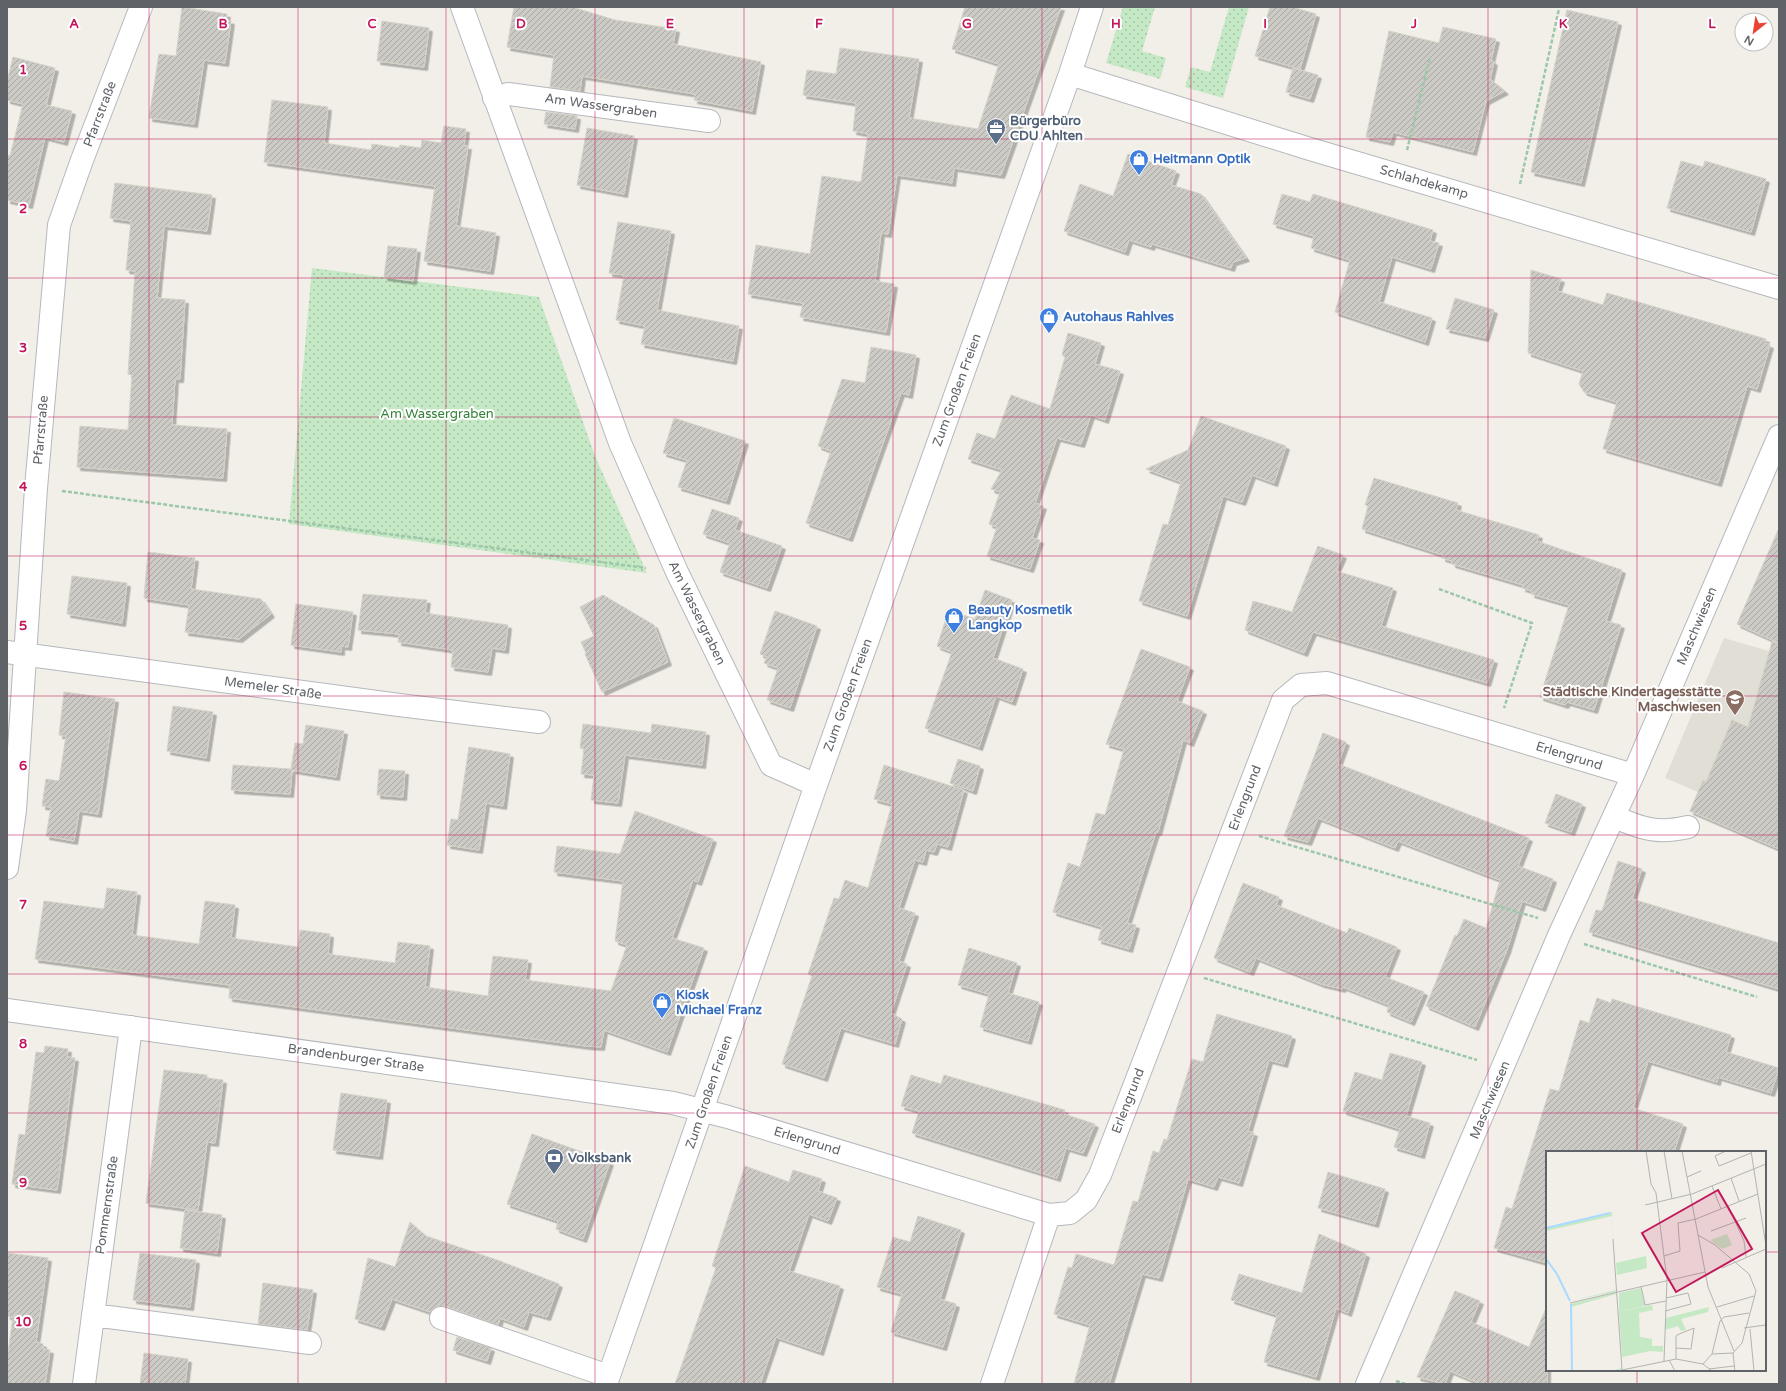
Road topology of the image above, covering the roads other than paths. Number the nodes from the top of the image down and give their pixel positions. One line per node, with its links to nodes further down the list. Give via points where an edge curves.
1 (141, 7): 9 (street, Pfarrstraße, via 59,224 36,488)
2 (462, 7): 5 (street, Am Wassergraben)
3 (1092, 7): 4 (street, Zum Großen Freien)
4 (1070, 74): 7 (street, Schlahdekamp, via 1401,176); 12 (street, Zum Großen Freien)
5 (494, 98): 6 (street, Am Wassergraben, via 508,94); 12 (street, Am Wassergraben, via 620,443 676,572 771,765)
6 (709, 121)
7 (1779, 288)
8 (1779, 436): 11 (street, Maschwiesen)
9 (16, 653): 10 (street, Memeler Straße); 15 (street, Pfarrstraße, via 14,810)
10 (539, 722)
11 (1633, 776): 13 (street, Maschwiesen); 19 (street, Erlengrund, via 1327,683 1301,686 1282,700 1100,1175 1086,1200 1070,1213)
12 (816, 785): 18 (street, Zum Großen Freien)
13 (1615, 817): 14 (street, via 1641,828 1661,832); 26 (street, Maschwiesen, via 1560,932)
14 (1688, 827)
15 (7, 868)
16 (7, 1010): 17 (street, Brandenburger Straße)
17 (131, 1027): 18 (street, Brandenburger Straße, via 673,1103); 20 (street, Pommernstraße)
18 (704, 1110): 19 (street, Erlengrund); 23 (street, Zum Großen Freien)
19 (1049, 1215): 25 (street)
20 (93, 1315): 22 (street); 24 (street, Pommernstraße)
21 (442, 1318): 23 (street)
22 (310, 1343)
23 (607, 1380)
24 (84, 1384)
25 (992, 1384)
26 (1367, 1384)

